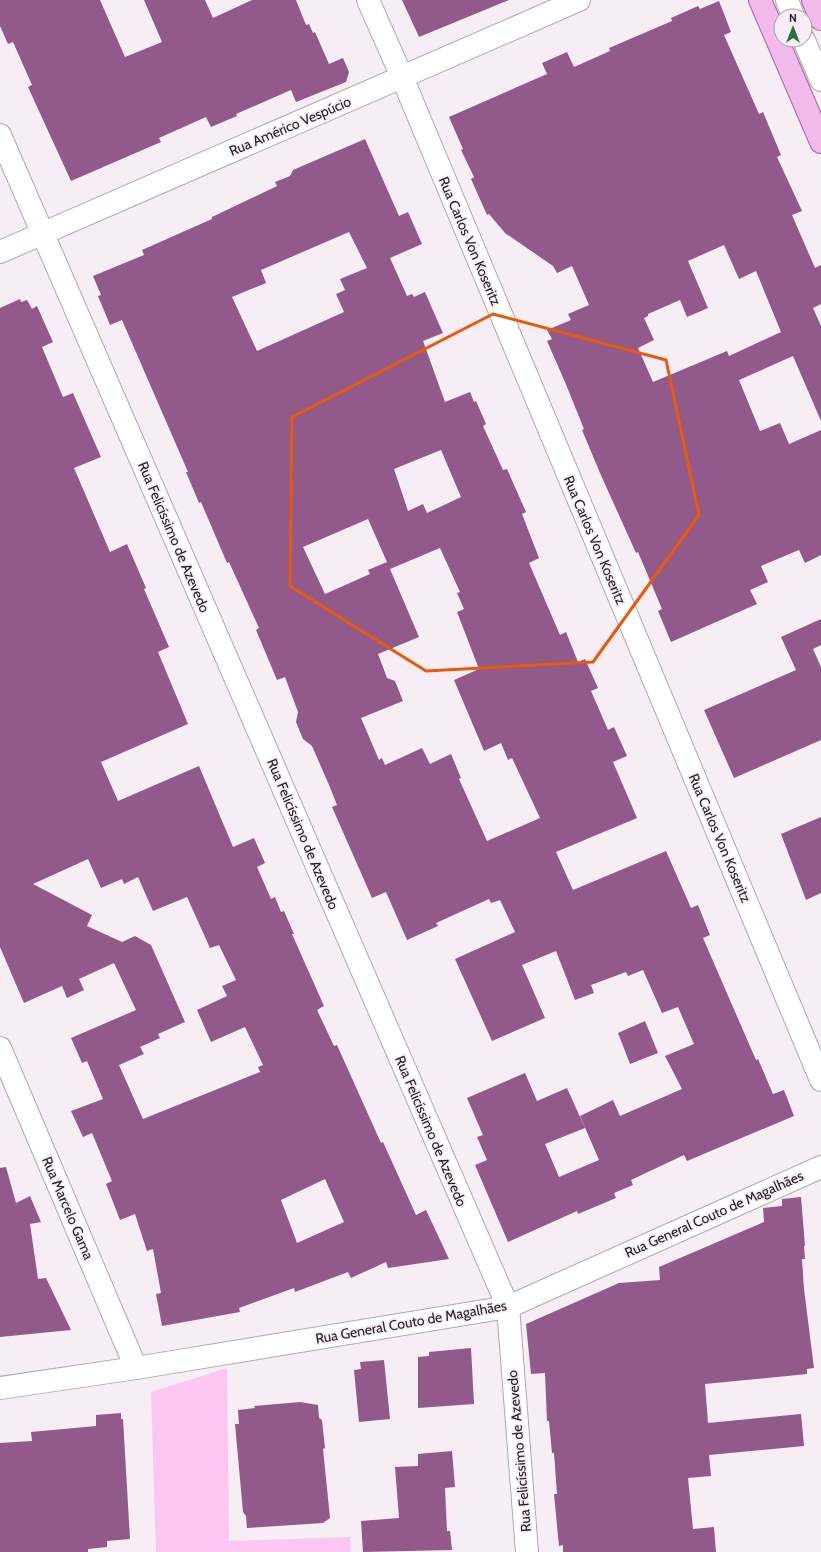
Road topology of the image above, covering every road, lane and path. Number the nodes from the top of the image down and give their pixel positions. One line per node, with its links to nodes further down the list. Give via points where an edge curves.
1 (368, 0): 7 (street, Rua Carlos Von Koseritz)
2 (580, 0): 7 (street, Rua Américo Vespúcio)
3 (760, 0): 10 (main road)
4 (813, 0): 5 (main road)
5 (821, 20)
6 (807, 48): 8 (street)
7 (402, 77): 11 (street, Rua Américo Vespúcio); 14 (street, Rua Carlos Von Koseritz)
8 (821, 80)
9 (0, 135): 11 (street, Rua Felicíssimo de Azevedo)
10 (821, 142)
11 (42, 233): 12 (street, Rua Américo Vespúcio); 16 (street, Rua Felicíssimo de Azevedo)
12 (0, 252)
13 (0, 1048): 17 (street, Rua Marcelo Gama)
14 (821, 1080)
15 (821, 1167): 16 (street, Rua General Couto de Magalhães)
16 (508, 1307): 17 (street, Rua General Couto de Magalhães); 19 (street, Rua Felicíssimo de Azevedo)
17 (136, 1368): 18 (street, Rua General Couto de Magalhães)
18 (0, 1388)
19 (527, 1552)

